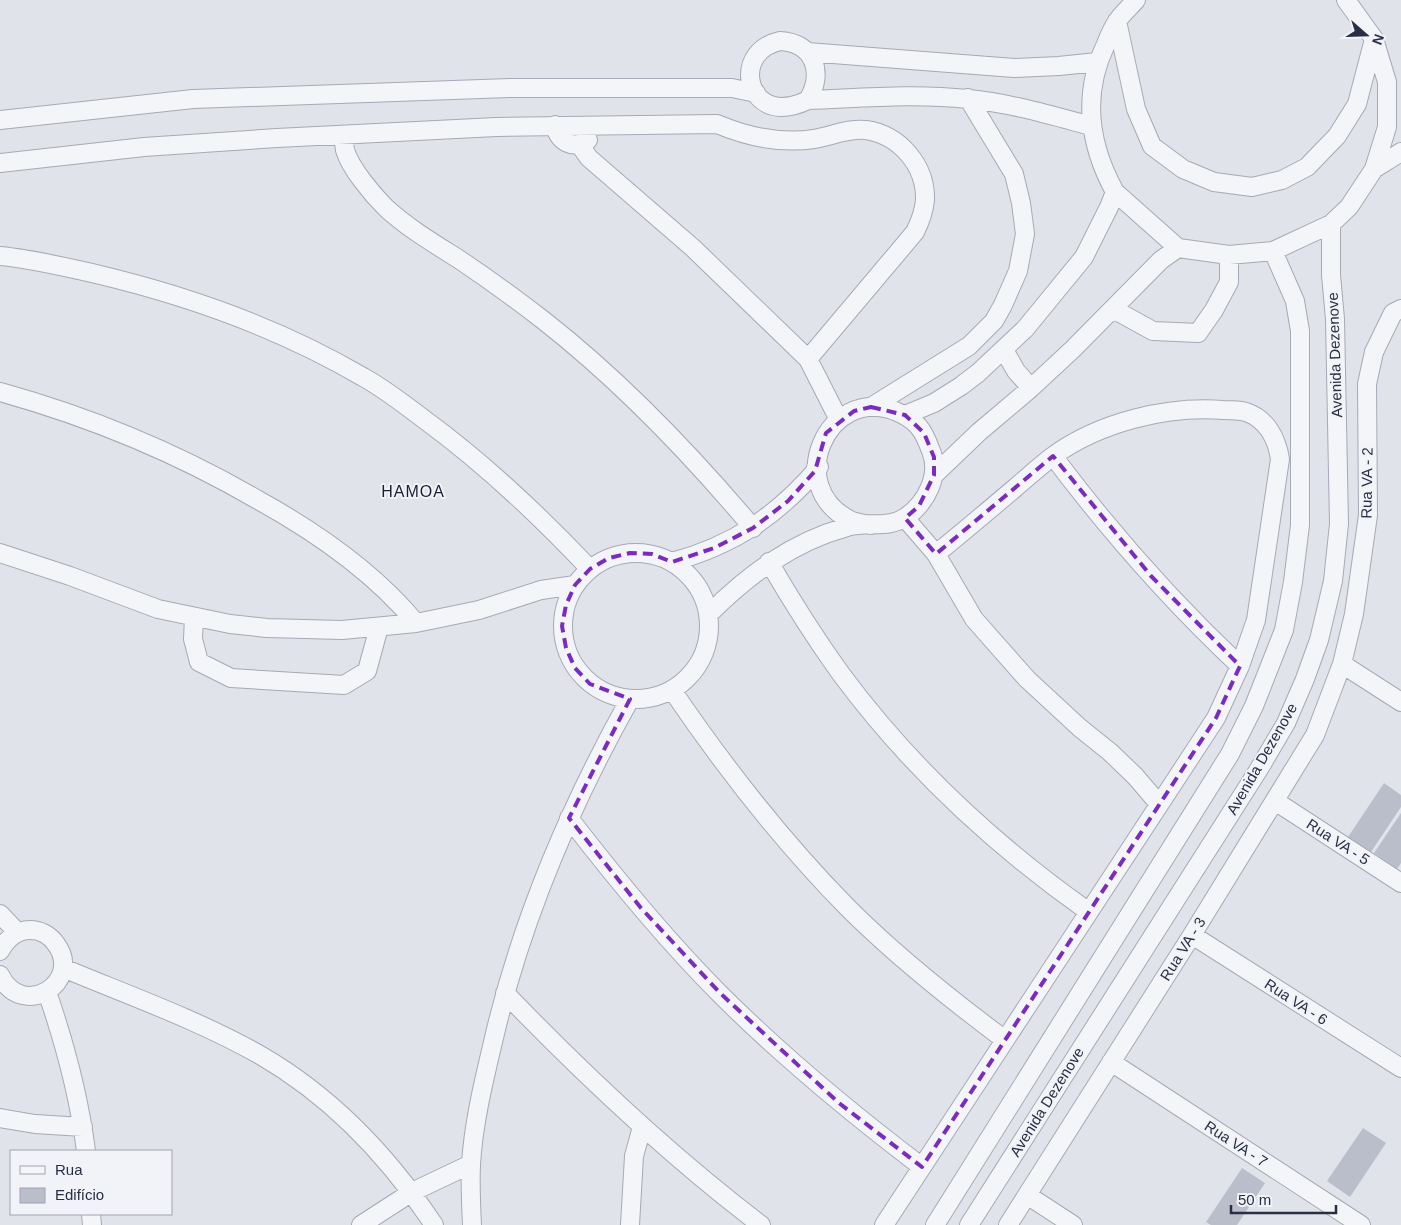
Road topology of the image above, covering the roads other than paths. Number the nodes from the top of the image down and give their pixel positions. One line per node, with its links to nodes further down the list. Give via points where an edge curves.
1 (1136, 0): 3 (street)
2 (1346, 0): 4 (street)
3 (1116, 21): 4 (street, via 1136,109 1152,146 1183,169 1214,182 1252,186 1282,180 1307,166 1337,136 1357,104); 6 (street)
4 (1374, 40): 7 (street)
5 (807, 52): 6 (street, via 1014,68); 8 (street, via 790,42 780,41 762,48 751,65 751,84); 10 (street, via 816,77)
6 (1097, 62): 14 (street, via 1091,94)
7 (1394, 84): 19 (street, via 1387,127)
8 (756, 93): 10 (street, via 762,100 780,107); 11 (street, via 732,88 528,88 193,99)
9 (968, 98): 10 (street, via 912,95); 14 (street, via 1013,105); 32 (street, via 1014,174 1025,234 1018,271 994,321 969,346)
10 (808, 100)
11 (0, 120)
12 (555, 125): 13 (street); 15 (street); 16 (street, via 563,141)
13 (594, 126): 16 (street, via 588,140); 29 (street, via 718,124 761,138 795,140 858,130 883,135 904,148 917,165 924,187 920,222)
14 (1091, 126): 20 (street, via 1097,150)
15 (344, 135): 18 (street, via 144,148); 40 (street, via 345,150 353,165 385,207 414,231 502,289 582,352 682,447)
16 (579, 144): 29 (street, via 589,158 693,248)
17 (1401, 152): 19 (street)
18 (0, 163)
19 (1374, 169): 21 (street, via 1349,207)
20 (1115, 192): 22 (street); 28 (street, via 1084,257)
21 (1331, 224): 23 (street); 87 (street, Avenida Dezenove, via 1339,524 1332,581 1306,680 1259,769)
22 (1178, 248): 24 (street); 26 (street, via 1161,260)
23 (1273, 251): 24 (street); 86 (street, Avenida Dezenove, via 1295,301 1300,331 1300,525 1284,630 1254,706 1230,754)
24 (1229, 255): 26 (street, via 1229,282 1198,333 1153,331)
25 (0, 256): 45 (street, via 81,270 157,290 292,340 364,377 481,464)
26 (1113, 309): 30 (street)
27 (1401, 309): 51 (street, Rua VA - 2, via 1393,313 1374,352 1367,384 1368,515 1354,614)
28 (1004, 350): 30 (street); 33 (street, via 961,386 934,403)
29 (808, 359): 34 (street)
30 (1031, 388): 37 (street)
31 (0, 392): 49 (street, via 95,423 233,485 319,537 376,580)
32 (871, 407): 33 (street, via 888,408); 34 (street, via 854,411)
33 (905, 415): 37 (street, via 924,433 934,457)
34 (838, 420): 36 (street, via 826,433)
35 (1053, 456): 42 (street); 52 (street, via 1151,576); 52 (street, via 1110,427 1174,412 1244,412 1266,425 1276,441 1280,459 1256,620)
36 (816, 467): 39 (street, via 826,500 838,513 854,522); 40 (street, via 819,467 788,501)
37 (934, 475): 38 (street, via 919,506)
38 (905, 518): 39 (street); 42 (street)
39 (871, 526): 44 (street, via 850,526 834,531)
40 (753, 528): 43 (street, via 714,548)
41 (0, 553): 48 (street, via 158,609)
42 (936, 554): 57 (street, via 974,619 1027,680 1110,752)
43 (672, 562): 45 (street, via 652,554 630,553 609,558); 47 (street, via 689,576 701,594)
44 (769, 562): 47 (street); 60 (street, via 820,645 868,708 926,775 988,834)
45 (590, 569): 46 (street)
46 (575, 585): 49 (street, via 541,590 479,610); 54 (street, via 566,605 562,626 566,648 575,668 590,684 609,694)
47 (708, 614): 53 (street, via 708,636 702,658 689,676)
48 (194, 618): 50 (street, via 305,630); 50 (street, via 199,662 231,678 344,686 367,671)
49 (416, 623): 50 (street)
50 (379, 628)
51 (1342, 664): 55 (street); 56 (street, Rua VA - 3, via 1315,735)
52 (1240, 666): 57 (street, via 1216,718)
53 (672, 690): 54 (street, via 652,698); 69 (street, via 720,760 813,872 905,961)
54 (630, 699): 58 (street)
55 (1401, 702)
56 (1275, 801): 59 (street, Rua VA - 5); 63 (street, Rua VA - 3)
57 (1159, 804): 60 (street)
58 (569, 818): 68 (street, via 544,874); 77 (street, via 641,908 720,993 839,1103)
59 (1401, 883)
60 (1089, 912): 69 (street)
61 (0, 914): 62 (street)
62 (18, 932): 64 (street); 65 (street, via 38,931 47,935 60,949)
63 (1192, 935): 70 (street, Rua VA - 3); 71 (street, Rua VA - 6)
64 (0, 951)
65 (63, 968): 67 (street); 78 (street, via 209,1029 288,1072 360,1132)
66 (0, 975): 67 (street, via 18,994 28,996)
67 (47, 992): 73 (street, via 68,1058)
68 (506, 993): 74 (street); 76 (street, via 488,1065)
69 (1005, 1040): 77 (street)
70 (1111, 1062): 79 (street, Rua VA - 3); 90 (street, Rua VA - 7)
71 (1401, 1068)
72 (0, 1118): 73 (street)
73 (83, 1127): 75 (street)
74 (642, 1127): 83 (street, via 634,1156); 84 (street)
75 (86, 1150)
76 (471, 1164): 78 (street); 82 (street)
77 (922, 1167): 85 (street)
78 (412, 1192): 80 (street); 81 (street)
79 (1027, 1195): 88 (street, Rua VA - 3); 89 (street)
80 (361, 1225)
81 (434, 1225)
82 (472, 1225)
83 (630, 1225)
84 (761, 1225)
85 (884, 1225)
86 (935, 1225)
87 (968, 1225)
88 (1008, 1225)
89 (1073, 1225)
90 (1361, 1225)

